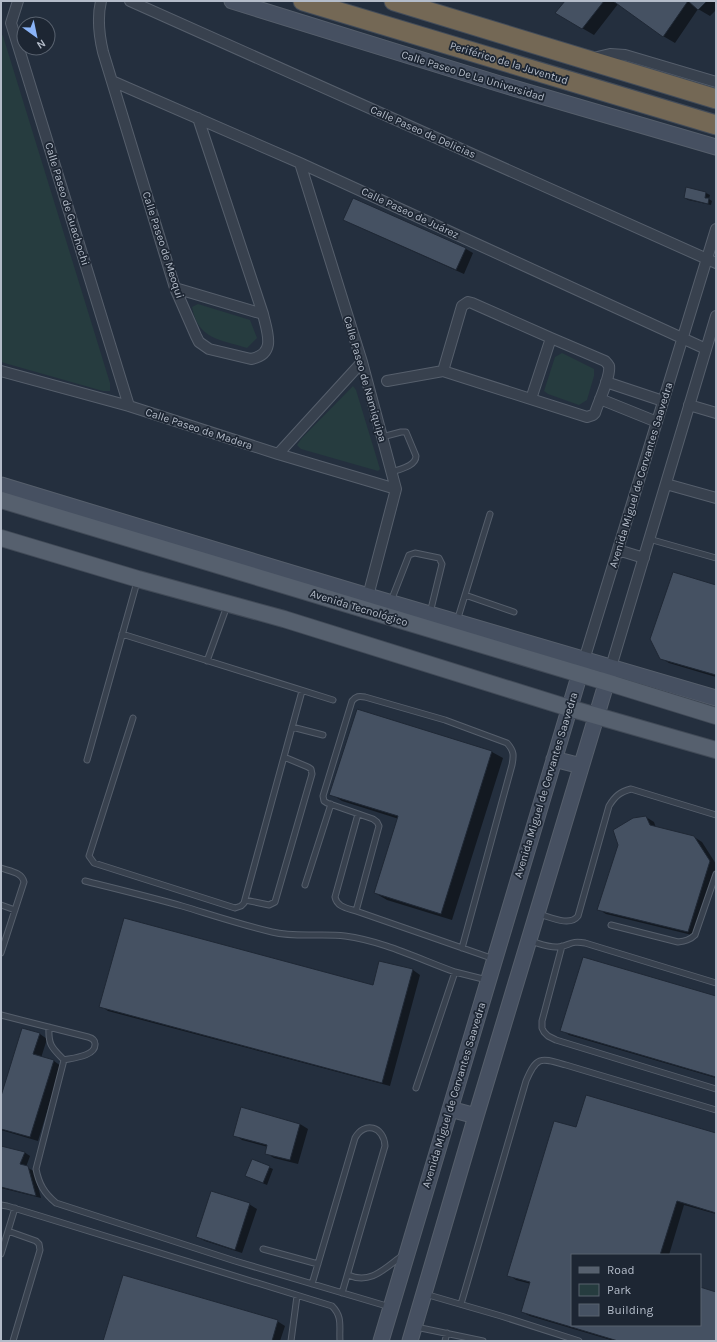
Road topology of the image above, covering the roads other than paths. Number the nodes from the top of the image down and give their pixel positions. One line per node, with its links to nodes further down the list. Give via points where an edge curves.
1 (18, 1): 8 (street)
2 (101, 1): 10 (street, Calle Paseo de Meoqui, via 101,43)
3 (130, 1): 19 (street, Calle Paseo de Delicias)
4 (232, 1): 15 (street, Calle Paseo De La Universidad, via 500,84)
5 (303, 1): 14 (highway, Periférico de la Juventud)
6 (394, 1): 9 (highway)
7 (1, 20): 8 (street)
8 (11, 23): 35 (street, Calle Paseo de Guachochi)
9 (589, 60): 11 (street, via 610,54 625,55); 12 (highway)
10 (112, 81): 13 (street, Calle Paseo de Juárez); 20 (street, Calle Paseo de Meoqui)
11 (716, 82)
12 (716, 99)
13 (198, 118): 16 (street, Calle Paseo de Juárez); 21 (street, Calle Paseo de Meoqui)
14 (716, 125)
15 (716, 147)
16 (300, 163): 24 (street, Calle Paseo de Juárez); 26 (street, Calle Paseo de Namiquipa)
17 (716, 230): 18 (street, Avenida Miguel de Cervantes Saavedra)
18 (714, 245): 19 (street, Avenida Miguel de Cervantes Saavedra)
19 (712, 261): 24 (street, Avenida Miguel de Cervantes Saavedra)
20 (175, 288): 21 (street); 21 (street, Calle Paseo de Meoqui, via 199,342 209,349 251,359 261,355 268,347 269,341)
21 (263, 314)
22 (716, 316): 25 (street)
23 (551, 338): 28 (street, via 468,302 462,306); 30 (street, via 605,361 609,366); 31 (street)
24 (683, 338): 25 (street, Calle Paseo de Juárez); 33 (street, Avenida Miguel de Cervantes Saavedra)
25 (706, 349): 34 (street)
26 (362, 362): 38 (street, Calle Paseo de Namiquipa); 39 (street)
27 (1, 371): 35 (street, Calle Paseo de Madera)
28 (444, 371): 29 (street); 31 (street)
29 (387, 382)
30 (606, 382): 32 (street); 33 (street)
31 (531, 399): 32 (street, via 587,417 593,415)
32 (600, 399): 37 (street)
33 (663, 401): 37 (street, Avenida Miguel de Cervantes Saavedra)
34 (689, 405): 36 (street); 41 (street)
35 (129, 406): 39 (street, Calle Paseo de Madera)
36 (716, 413)
37 (657, 422): 49 (street, Avenida Miguel de Cervantes Saavedra)
38 (382, 437): 40 (street, Calle Paseo de Namiquipa); 40 (lane, via 406,432 416,456 412,464)
39 (278, 454): 43 (street, Calle Paseo de Madera)
40 (392, 472): 43 (street, Calle Paseo de Namiquipa)
41 (666, 484): 44 (street); 48 (street)
42 (1, 485): 54 (street)
43 (396, 490): 54 (street, Calle Paseo de Namiquipa)
44 (716, 498)
45 (1, 500): 62 (main road, Avenida Tecnológico)
46 (490, 514): 53 (lane)
47 (1, 538): 52 (main road)
48 (649, 539): 50 (street); 51 (lane)
49 (618, 550): 50 (street); 62 (street, Avenida Miguel de Cervantes Saavedra)
50 (644, 558): 63 (street)
51 (716, 558)
52 (138, 579): 56 (main road); 60 (lane)
53 (465, 595): 57 (lane); 59 (lane)
54 (368, 596): 55 (street)
55 (391, 602): 58 (street); 58 (lane, via 409,555 415,553 439,558 442,564)
56 (228, 603): 61 (lane); 68 (main road)
57 (514, 612)
58 (430, 614): 59 (street)
59 (457, 622): 62 (street)
60 (122, 634): 61 (lane); 77 (lane)
61 (207, 661): 65 (lane)
62 (582, 667): 63 (street); 64 (main road, Avenida Tecnológico); 68 (street, Avenida Miguel de Cervantes Saavedra)
63 (611, 667): 64 (street); 66 (street)
64 (606, 682): 69 (street); 70 (main road, Avenida Tecnológico)
65 (302, 691): 67 (lane); 72 (lane)
66 (716, 698)
67 (333, 700)
68 (569, 708): 69 (main road); 76 (street, Avenida Miguel de Cervantes Saavedra)
69 (597, 716): 74 (main road); 78 (street)
70 (716, 716)
71 (133, 718): 86 (lane, via 89,856 90,860 235,908 241,906)
72 (292, 727): 73 (lane); 75 (lane)
73 (323, 735)
74 (716, 750)
75 (284, 757): 86 (lane); 86 (lane, via 308,767 312,774 275,902 269,905)
76 (554, 759): 78 (street); 97 (street, Avenida Miguel de Cervantes Saavedra)
77 (87, 760)
78 (580, 766): 90 (street)
79 (331, 804): 80 (lane); 85 (lane); 95 (lane, via 324,801 323,793 352,701 358,696 445,720 507,743 512,748 512,765)
80 (358, 814): 89 (lane, via 373,819 379,826); 89 (lane, via 335,897 340,906)
81 (716, 815): 90 (lane, via 631,789 622,791 614,797 609,806 578,916 569,922)
82 (1, 868): 88 (lane, via 18,874 24,882)
83 (716, 874): 91 (lane, via 695,935 690,939 678,942)
84 (85, 881): 98 (lane, via 275,933 330,934 370,941)
85 (306, 885)
86 (245, 900)
87 (1, 905): 88 (lane)
88 (15, 910): 93 (lane)
89 (356, 911): 95 (lane)
90 (537, 913): 92 (street)
91 (611, 925)
92 (529, 941): 94 (lane, via 554,947); 108 (street)
93 (2, 946): 96 (lane)
94 (562, 946): 100 (lane, via 572,942 585,942); 105 (lane, via 542,1022 542,1028 548,1036)
95 (462, 948): 97 (lane)
96 (1, 953)
97 (495, 959): 99 (street, Avenida Miguel de Cervantes Saavedra)
98 (455, 972): 99 (lane); 104 (lane)
99 (488, 980): 106 (street, Avenida Miguel de Cervantes Saavedra)
100 (716, 983)
101 (1, 1015): 102 (lane)
102 (48, 1028): 103 (lane, via 48,1040); 103 (lane, via 94,1040 94,1048 88,1054)
103 (64, 1060): 117 (lane, via 36,1169 38,1181 47,1196 67,1207)
104 (416, 1088)
105 (716, 1089)
106 (450, 1109): 108 (street); 113 (street, Avenida Miguel de Cervantes Saavedra)
107 (716, 1110): 121 (lane, via 560,1063 540,1060 535,1063 526,1081)
108 (476, 1116): 119 (street)
109 (1, 1206): 110 (lane)
110 (15, 1208): 111 (lane); 120 (lane)
111 (8, 1232): 114 (lane); 125 (lane, via 36,1241 40,1246)
112 (263, 1249): 115 (lane)
113 (408, 1251): 116 (lane, via 373,1276 360,1279); 122 (street, Avenida Miguel de Cervantes Saavedra)
114 (1, 1254)
115 (318, 1264): 116 (lane, via 355,1138 358,1132 372,1128 382,1134 385,1146); 117 (lane)
116 (348, 1275): 118 (lane)
117 (312, 1284): 118 (lane)
118 (342, 1293): 122 (lane)
119 (424, 1294): 121 (lane); 124 (street)
120 (298, 1296): 126 (lane); 127 (lane, via 332,1306 338,1312)
121 (461, 1304): 131 (lane)
122 (391, 1308): 128 (street, Avenida Miguel de Cervantes Saavedra)
123 (447, 1333): 124 (lane); 129 (lane); 130 (lane)
124 (413, 1334)
125 (13, 1341)
126 (291, 1341)
127 (340, 1341)
128 (381, 1341)
129 (445, 1341)
130 (483, 1341)
131 (579, 1341)

